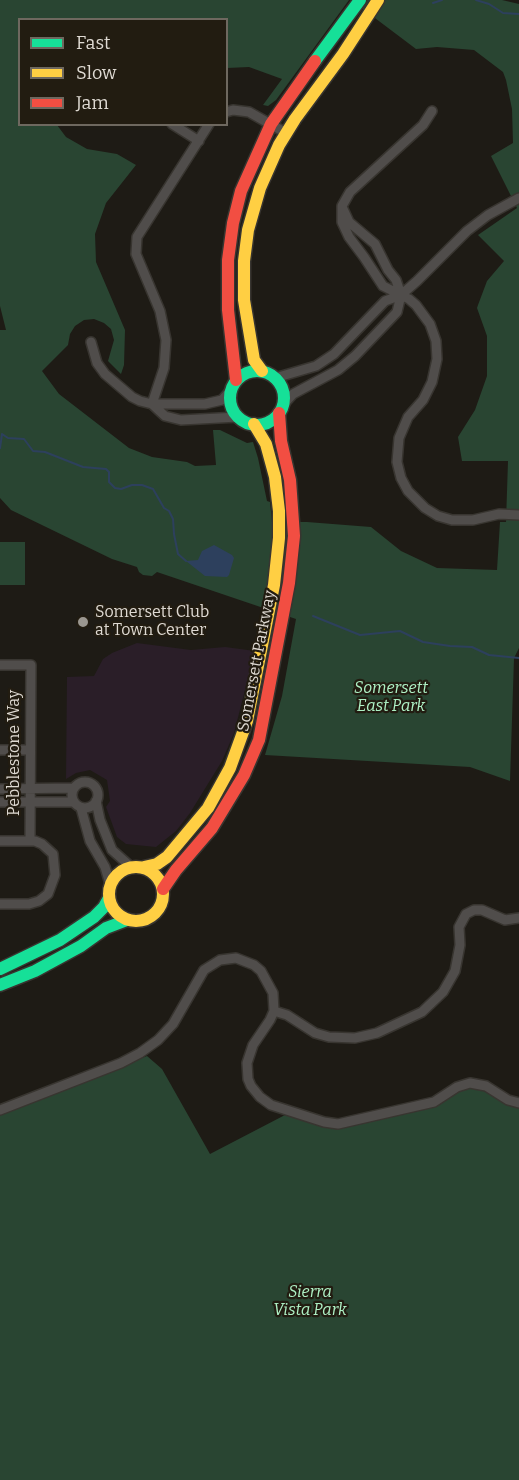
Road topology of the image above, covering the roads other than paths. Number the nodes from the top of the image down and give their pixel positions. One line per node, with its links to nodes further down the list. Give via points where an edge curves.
1 (360, 0): 5 (main road)
2 (378, 0): 8 (main road)
3 (432, 111): 11 (street, via 423,125 350,192)
4 (228, 112): 5 (street, via 242,110)
5 (271, 124): 8 (street); 16 (main road, via 241,191 233,223 228,260)
6 (175, 126): 9 (street)
7 (208, 126): 9 (street)
8 (286, 133): 14 (main road, via 260,188 244,261 248,336 254,360)
9 (199, 141): 17 (street, via 137,237 136,254 160,311 166,340 164,368)
10 (519, 198): 12 (street, via 467,231)
11 (342, 206): 12 (street, via 349,222 375,243); 12 (street, via 342,222 349,237 383,286)
12 (401, 295): 15 (street, via 385,301 356,334 316,366); 18 (street, via 397,312 355,356 338,370 293,394); 21 (street, via 426,318 437,350 429,389 408,417 399,438 397,462 404,484 418,503 446,518)
13 (91, 342): 17 (street, via 105,374 132,397)
14 (262, 371): 15 (main road); 16 (main road, via 248,372)
15 (275, 378): 18 (main road, via 283,391)
16 (233, 385): 17 (street, via 222,400 205,404); 19 (main road, via 231,405)
17 (152, 404): 19 (street, via 165,416 181,420)
18 (280, 409): 20 (main road, via 268,422); 37 (main road, Somersett Parkway, via 294,536 289,583 259,740 244,775 212,828)
19 (238, 417): 20 (main road)
20 (254, 424): 35 (main road, Somersett Parkway, via 266,444 274,477 279,538 247,721 230,768 208,808 167,857)
21 (519, 515)
22 (0, 665): 24 (street, Pebblestone Way, via 31,665)
23 (0, 750): 24 (street)
24 (30, 750): 27 (street, Pebblestone Way)
25 (73, 788): 27 (street); 28 (street, via 83,782 91,783 97,790); 31 (street, via 71,795)
26 (0, 789): 27 (street)
27 (30, 789): 30 (street, Pebblestone Way)
28 (96, 801): 31 (street, via 91,807); 34 (street, via 112,850)
29 (0, 802): 30 (street)
30 (30, 802): 31 (street); 33 (street, Pebblestone Way)
31 (77, 805): 36 (street)
32 (0, 841): 33 (street)
33 (30, 841): 39 (street, via 42,844 53,854 53,885 39,901)
34 (130, 867): 35 (main road); 36 (main road, via 118,873)
35 (144, 867): 37 (main road, via 157,875)
36 (110, 884): 38 (main road)
37 (163, 889): 41 (main road, via 160,907 154,915 146,920)
38 (109, 898): 41 (main road, via 115,912); 42 (main road, via 94,917 60,940)
39 (0, 904)
40 (519, 918): 44 (street, via 505,920 482,910 466,914 459,927 455,970 443,992 422,1012 377,1033 355,1038 329,1037)
41 (128, 920): 43 (main road, via 106,928 35,971)
42 (0, 969)
43 (0, 985)
44 (274, 1011): 45 (street, via 247,1062 251,1086 271,1105 338,1124 434,1102 470,1083 486,1086); 46 (street, via 273,993 261,971 245,960 220,960 204,970 166,1032 140,1053)
45 (519, 1103)
46 (0, 1110)

